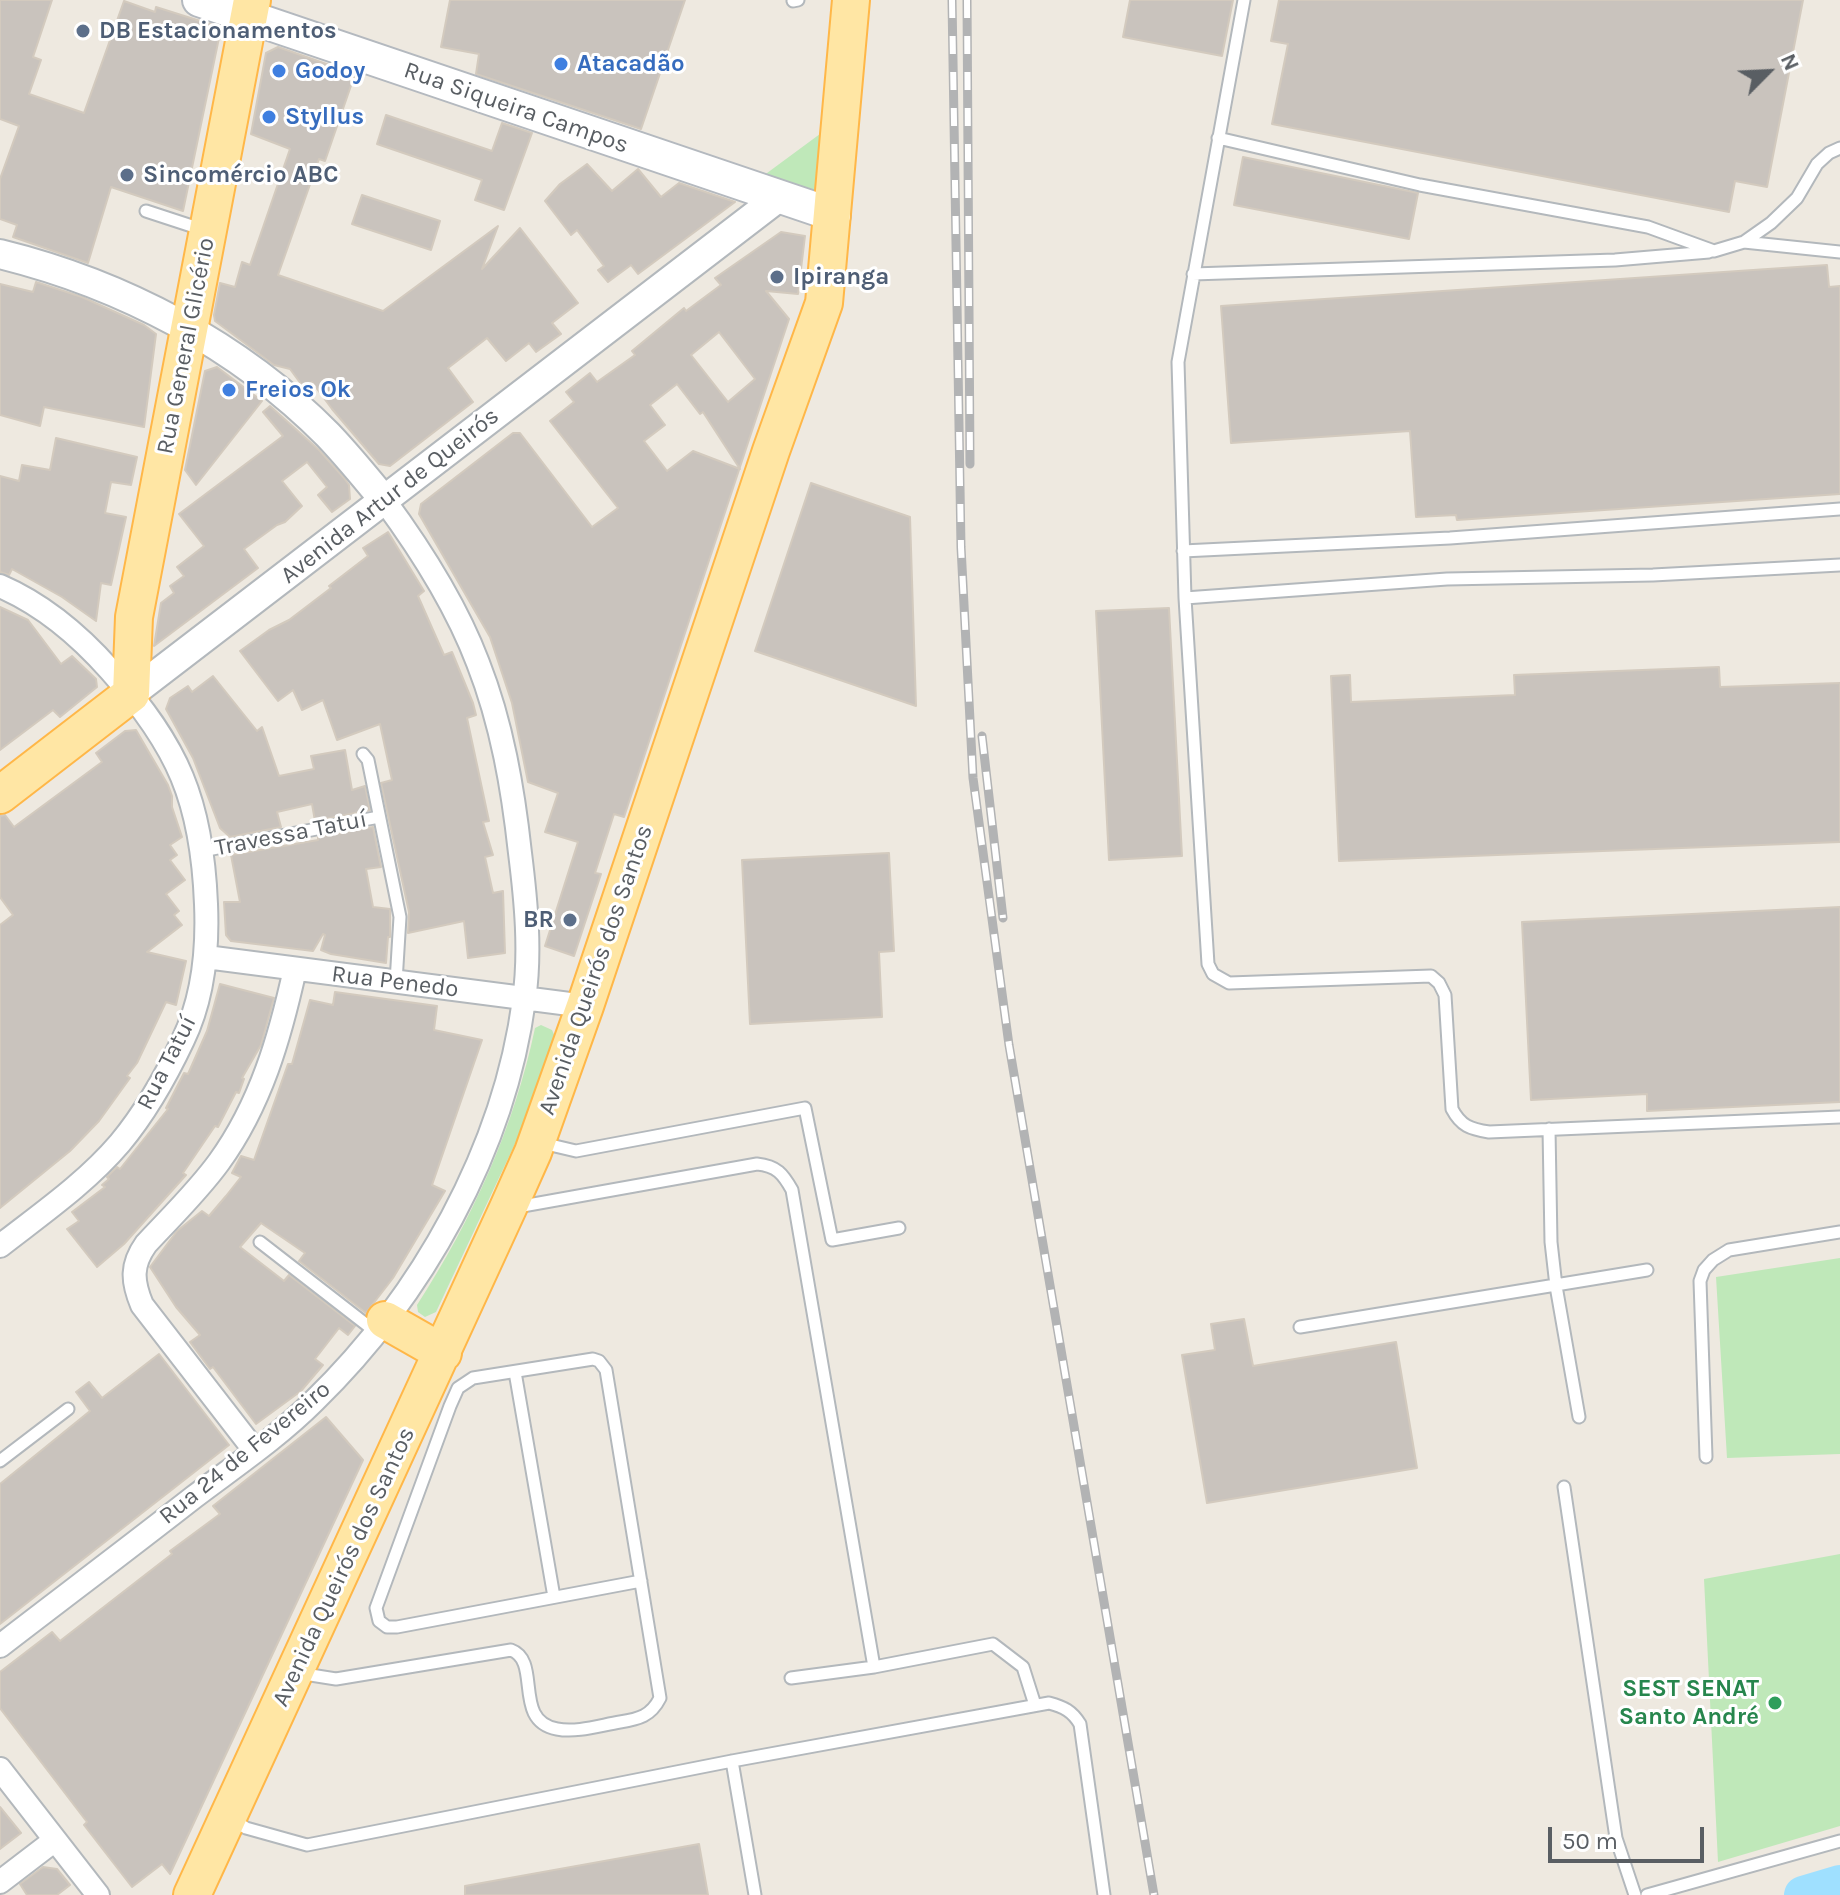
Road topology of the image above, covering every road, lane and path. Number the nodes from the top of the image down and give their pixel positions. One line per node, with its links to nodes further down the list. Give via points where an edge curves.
1 (199, 0): 4 (main road, Rua Siqueira Campos)
2 (851, 0): 9 (main road, Avenida Queirós dos Santos)
3 (1244, 0): 5 (lane)
4 (251, 9): 7 (main road, Rua Siqueira Campos, via 641,142); 10 (main road, Rua General Glicério)
5 (1218, 138): 12 (lane, via 1420,185 1648,227); 15 (lane)
6 (1840, 148): 11 (lane, via 1817,164 1797,198)
7 (779, 197): 9 (main road, Rua Siqueira Campos); 17 (street, Avenida Artur de Queirós)
8 (146, 211): 10 (lane)
9 (834, 215): 32 (main road, Avenida Queirós dos Santos, via 824,303)
10 (208, 232): 16 (main road, Rua General Glicério)
11 (1744, 242): 12 (lane); 13 (lane)
12 (1714, 251): 15 (lane, via 1615,260)
13 (1840, 252)
14 (0, 254): 16 (street, via 86,280)
15 (1193, 274): 19 (lane, via 1178,362)
16 (189, 329): 17 (street, via 302,411); 23 (main road, Rua General Glicério, via 134,617)
17 (384, 500): 23 (street, Avenida Artur de Queirós); 31 (street, Rua 24 de Fevereiro, via 456,615 492,703 523,878)
18 (1840, 509): 19 (lane, via 1450,538)
19 (1183, 551): 22 (lane)
20 (1840, 565): 22 (lane, via 1447,579)
21 (0, 586): 23 (street, Rua Tatuí, via 58,620)
22 (1185, 598): 34 (lane, via 1208,964 1213,974 1229,983 1431,976 1445,995 1452,1109 1459,1122 1489,1132)
23 (131, 694): 25 (main road, Avenida Artur de Queirós); 27 (street, Rua Tatuí, via 174,758)
24 (363, 754): 26 (lane)
25 (0, 795)
26 (379, 817): 27 (lane, Travessa Tatuí); 30 (lane, via 400,917)
27 (202, 851): 28 (street, Rua Tatuí)
28 (206, 957): 29 (street, Rua Penedo); 40 (street, Rua Tatuí, via 185,1037 137,1122 97,1166)
29 (295, 969): 30 (street, Rua Penedo); 49 (street, via 274,1053 247,1117 219,1162 136,1257 133,1277 142,1305)
30 (396, 982): 31 (street, Rua Penedo)
31 (525, 999): 32 (street, Rua Penedo); 43 (street, Rua 24 de Fevereiro, via 477,1170 429,1260)
32 (585, 1006): 35 (main road, Avenida Queirós dos Santos)
33 (1840, 1117): 34 (lane)
34 (1549, 1129): 42 (lane)
35 (536, 1142): 36 (main road, Avenida Queirós dos Santos); 37 (lane, via 576,1151 805,1108 832,1240)
36 (508, 1208): 45 (main road, Avenida Queirós dos Santos); 56 (lane, via 757,1164 782,1172 792,1190)
37 (899, 1228)
38 (1840, 1232): 50 (lane, via 1729,1250 1704,1270 1700,1281)
39 (260, 1242): 43 (lane)
40 (0, 1245)
41 (1647, 1270): 42 (lane)
42 (1556, 1286): 44 (lane); 48 (lane)
43 (380, 1326): 45 (main road); 49 (street, Rua 24 de Fevereiro, via 313,1403)
44 (1300, 1327)
45 (443, 1353): 57 (main road, Avenida Queirós dos Santos)
46 (515, 1372): 53 (lane, via 593,1359 603,1365); 54 (lane); 54 (lane, via 473,1378 458,1388 377,1616 387,1627 397,1627)
47 (68, 1409): 51 (lane)
48 (1579, 1417)
49 (255, 1451): 55 (street, Rua 24 de Fevereiro)
50 (1706, 1457)
51 (0, 1461)
52 (1564, 1487): 70 (lane, via 1616,1838)
53 (641, 1581): 54 (lane); 57 (lane, via 660,1698 638,1720 567,1730 545,1725 531,1706 524,1661 511,1650 336,1679)
54 (554, 1597)
55 (0, 1646)
56 (874, 1667): 58 (lane); 59 (lane, via 993,1644 1023,1667)
57 (295, 1673): 62 (main road, Avenida Queirós dos Santos)
58 (791, 1678)
59 (1035, 1705): 60 (lane); 69 (lane, via 1062,1706 1080,1724)
60 (732, 1761): 62 (lane, via 307,1845 246,1828); 68 (lane)
61 (0, 1769): 63 (street)
62 (228, 1817): 67 (main road, Avenida Queirós dos Santos)
63 (55, 1840): 65 (street); 66 (street)
64 (1840, 1841): 71 (lane)
65 (0, 1882)
66 (98, 1895)
67 (192, 1895)
68 (755, 1895)
69 (1104, 1895)
70 (1635, 1895)
71 (1647, 1895)

